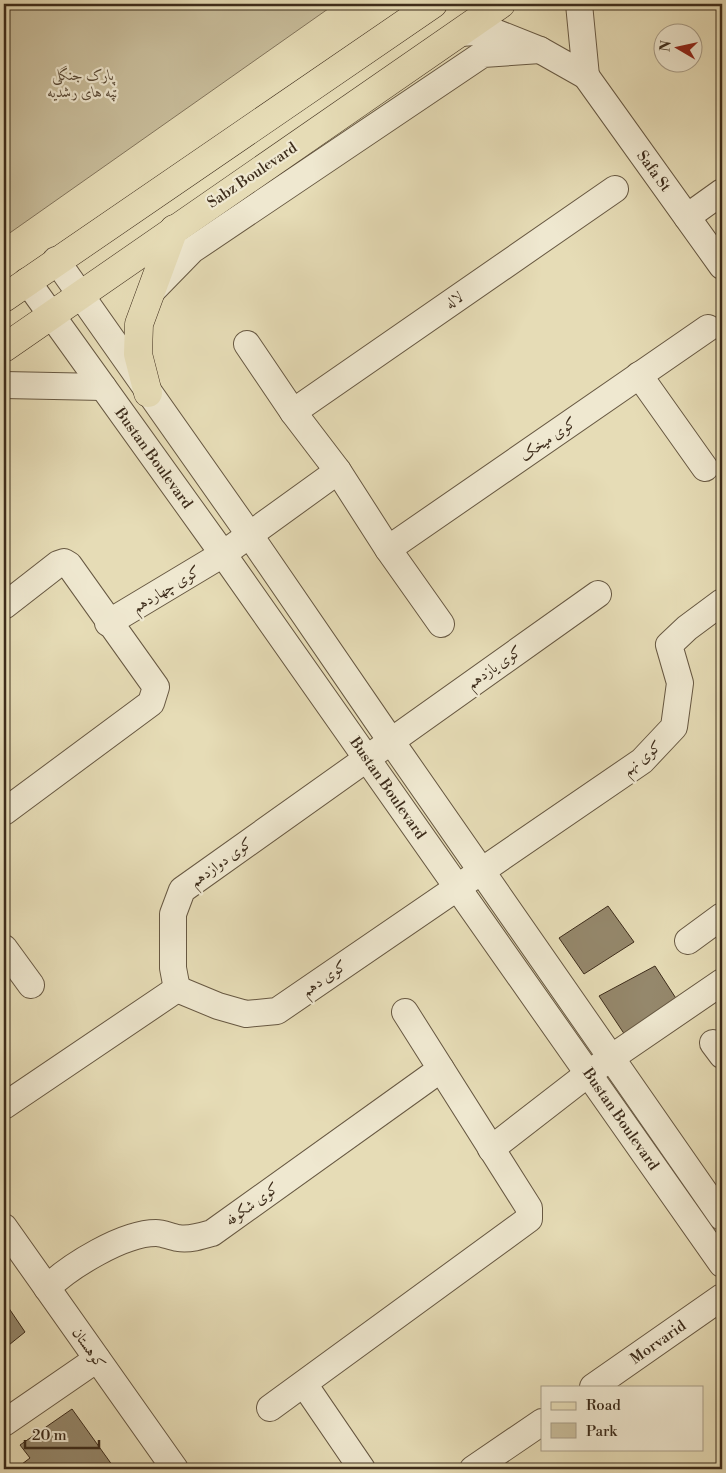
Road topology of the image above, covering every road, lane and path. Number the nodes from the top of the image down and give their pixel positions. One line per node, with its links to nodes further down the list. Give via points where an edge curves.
1 (433, 4): 11 (main road)
2 (501, 4): 4 (main road, Sabz Boulevard)
3 (579, 4): 6 (street)
4 (460, 33): 5 (street, via 492,31); 10 (main road, Sabz Boulevard)
5 (540, 50): 6 (street); 14 (street, via 483,54 192,250)
6 (586, 76): 9 (street, Safa St)
7 (615, 189): 25 (street, لاله)
8 (722, 192): 9 (street)
9 (687, 217): 12 (street, Safa St)
10 (174, 228): 14 (main road); 15 (main road, Sabz Boulevard)
11 (56, 260): 13 (main road); 15 (street, Bustan Boulevard)
12 (722, 266)
13 (27, 281): 16 (main road); 17 (street, Bustan Boulevard)
14 (151, 292): 24 (main road, via 140,324 138,354)
15 (80, 293): 17 (main road, Sabz Boulevard); 24 (street, Bustan Boulevard)
16 (4, 298)
17 (50, 314): 20 (main road, Sabz Boulevard); 23 (street, Bustan Boulevard)
18 (708, 328): 21 (street, کوی میخک)
19 (247, 344): 25 (street)
20 (4, 348)
21 (640, 375): 26 (street); 29 (street, کوی میخک)
22 (4, 385): 23 (street)
23 (103, 387): 30 (street, Bustan Boulevard)
24 (148, 393): 28 (street, Bustan Boulevard)
25 (293, 412): 27 (street)
26 (705, 468)
27 (338, 471): 28 (street, کوی چهاردهم); 29 (street)
28 (250, 534): 30 (street, کوی چهاردهم); 36 (street, Bustan Boulevard)
29 (388, 549): 35 (street)
30 (223, 554): 34 (street, کوی چهاردهم); 37 (street, Bustan Boulevard)
31 (598, 594): 36 (street, کوی یازدهم)
32 (722, 602): 39 (street, کوی نهم, via 668,646 680,683 674,727 664,741 642,760)
33 (4, 606): 34 (street, via 64,562)
34 (108, 623): 38 (street, via 156,687 151,703)
35 (441, 624)
36 (390, 741): 37 (street, کوی یازدهم); 39 (street, Bustan Boulevard)
37 (366, 758): 40 (street, Bustan Boulevard); 46 (street, کوی دوازدهم, via 182,890 173,914 173,968)
38 (4, 812)
39 (480, 870): 40 (street, کوی دهم); 48 (street, Bustan Boulevard)
40 (458, 886): 46 (street, کوی دهم, via 277,1011 246,1014); 50 (street, Bustan Boulevard)
41 (722, 916): 42 (street)
42 (688, 941)
43 (4, 948): 45 (street)
44 (722, 982): 48 (street)
45 (31, 985)
46 (178, 989): 51 (street)
47 (405, 1012): 49 (street)
48 (611, 1058): 50 (street); 53 (street, Bustan Boulevard)
49 (441, 1069): 52 (street); 56 (street, کوی شکوفه, via 212,1232 180,1239 157,1233 130,1236 60,1276)
50 (589, 1073): 52 (street); 55 (street, Bustan Boulevard)
51 (4, 1106)
52 (491, 1149): 59 (street, via 529,1208 529,1219)
53 (722, 1217)
54 (4, 1227): 56 (street, کوهستان)
55 (722, 1264)
56 (47, 1288): 58 (street, کوهستان)
57 (722, 1298): 60 (street, Morvarid)
58 (97, 1359): 62 (street); 64 (street, کوهستان)
59 (304, 1384): 61 (street); 65 (street)
60 (594, 1386)
61 (270, 1408)
62 (4, 1423)
63 (541, 1423): 66 (street)
64 (175, 1469)
65 (362, 1469)
66 (473, 1469)

